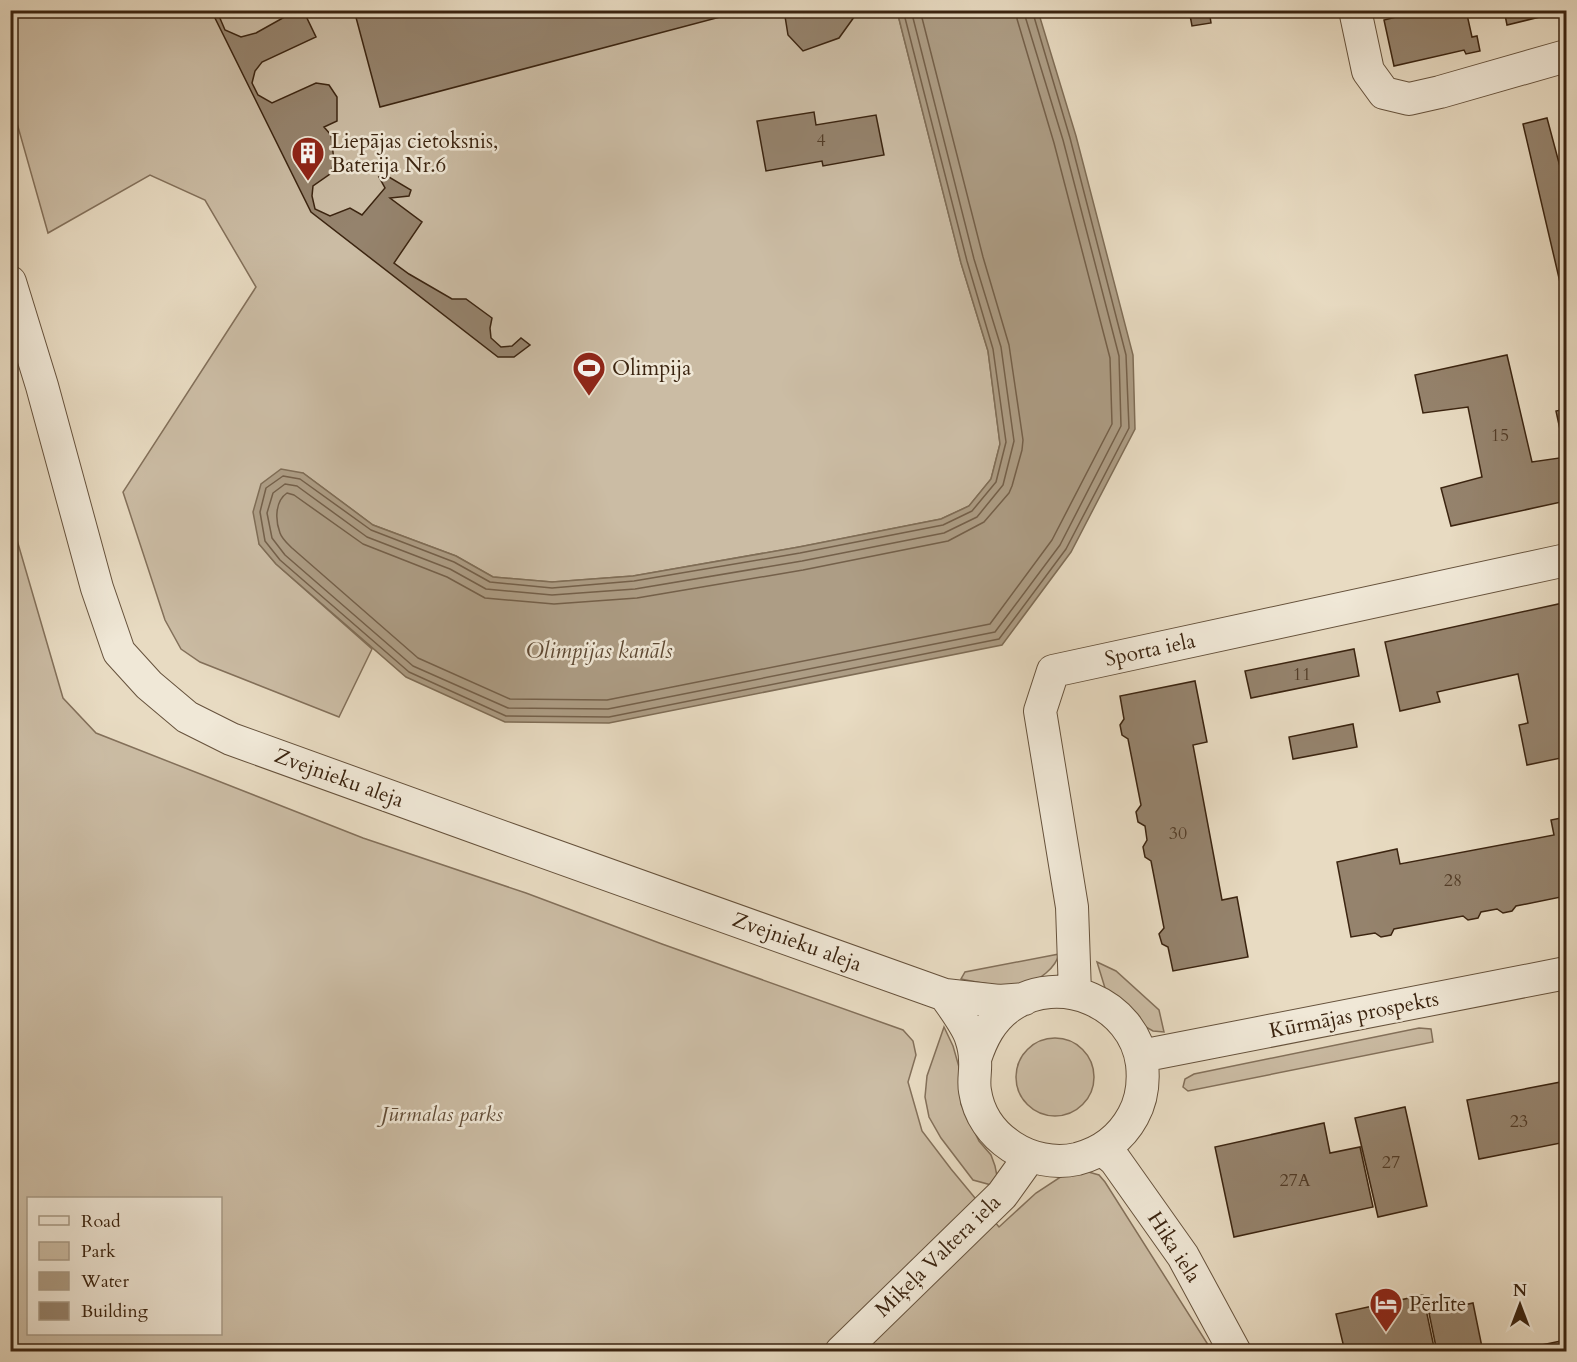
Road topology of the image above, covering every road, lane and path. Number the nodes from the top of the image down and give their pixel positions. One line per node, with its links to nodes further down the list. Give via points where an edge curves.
1 (1355, 10): 2 (street, via 1368,71 1384,93 1409,99)
2 (1566, 56)
3 (10, 282): 7 (street, Zvejnieku aleja, via 119,652 149,685 187,717 231,739)
4 (1566, 560): 6 (street, Sporta iela, via 1053,671 1040,711 1072,907)
5 (1566, 973): 9 (street, Kūrmājas prospekts)
6 (1075, 993): 8 (street, via 1057,991); 9 (street, via 1117,1015 1128,1027)
7 (945, 994): 8 (street, Zvejnieku aleja, via 999,1001); 10 (street, via 970,1036)
8 (1024, 999): 10 (street, via 987,1029)
9 (1141, 1056): 11 (street, via 1142,1092 1137,1109 1116,1138)
10 (975, 1059): 12 (street, via 975,1094 980,1110 1000,1138)
11 (1102, 1149): 12 (street, via 1067,1160); 14 (street, Hika iela, via 1115,1160 1184,1256)
12 (1030, 1156): 13 (street, Miķeļa Valtera iela, via 1002,1195)
13 (841, 1352)
14 (1235, 1352)

